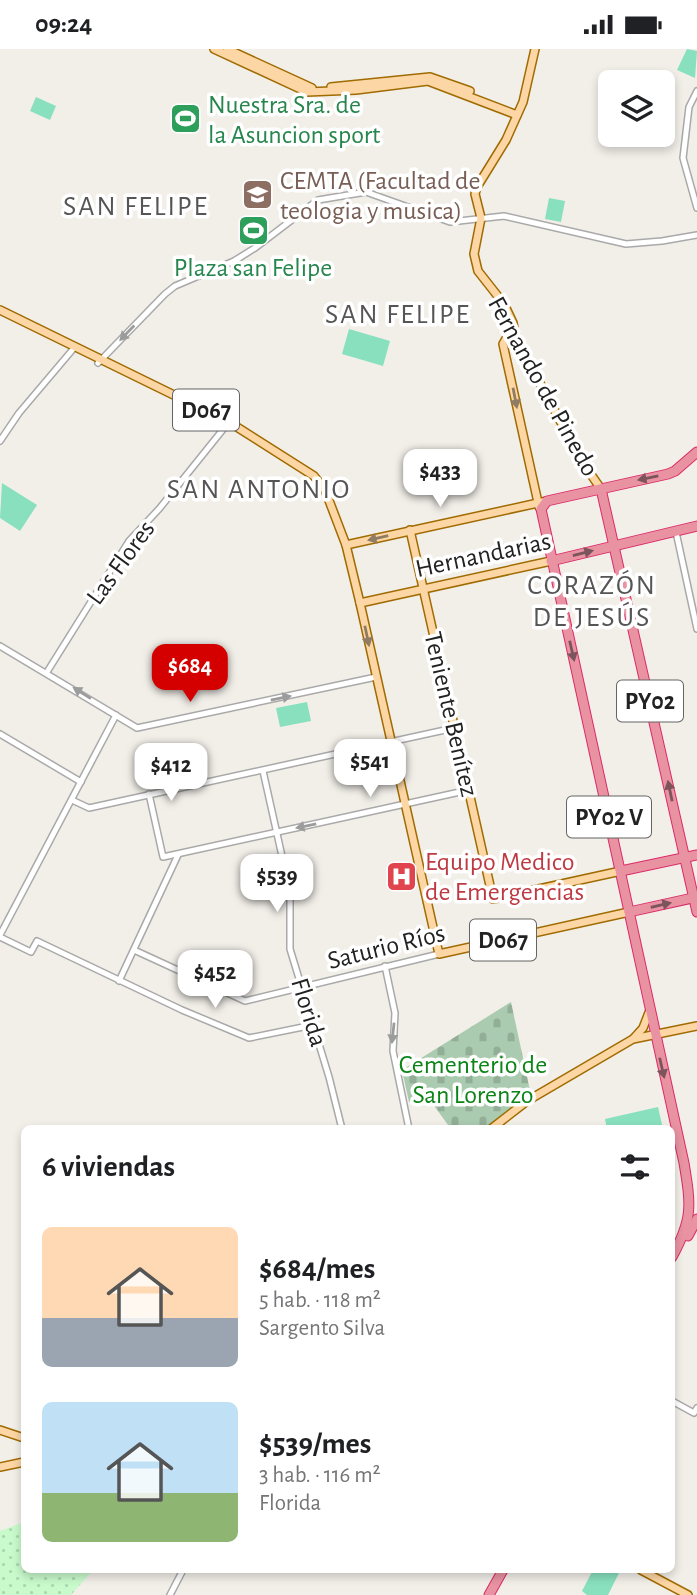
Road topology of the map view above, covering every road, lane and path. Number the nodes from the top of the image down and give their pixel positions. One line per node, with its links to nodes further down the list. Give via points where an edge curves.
1 (214, 49): 5 (main road, via 307,92 428,81)
2 (227, 49): 5 (main road, via 317,89 429,76)
3 (535, 49): 5 (main road, Fernando de Pinedo)
4 (697, 91): 6 (street, via 689,107 683,158)
5 (518, 113): 7 (main road, Fernando de Pinedo, via 477,187)
6 (697, 208)
7 (481, 218): 8 (street, via 504,216 626,244); 10 (main road, Fernando de Pinedo, via 474,254 478,271 504,304); 12 (street, one-way to 12, via 450,222 366,192 318,200 234,261 176,286)
8 (697, 235)
9 (0, 312): 11 (main road, D067)
10 (516, 338): 16 (main road, Fernando de Pinedo); 17 (main road, one-way to 17, via 507,337 503,344)
11 (73, 350): 12 (main road, D067); 14 (street)
12 (99, 362): 13 (main road, D067)
13 (227, 423): 21 (main road, D067, via 314,476 326,490); 29 (street, Las Flores, via 166,502 129,541)
14 (0, 441)
15 (697, 452): 16 (highway, one-way to 16, via 668,474)
16 (601, 489): 17 (highway); 22 (highway, PY02)
17 (542, 506): 19 (main road); 23 (highway, PY02 V)
18 (697, 526): 20 (highway, Hernandarias)
19 (410, 530): 21 (main road, one-way to 21); 24 (main road, Teniente Benítez / D067)
20 (678, 532): 22 (highway, Hernandarias); 26 (street); 27 (street)
21 (346, 545): 25 (main road, D067)
22 (615, 545): 23 (highway, Hernandarias, one-way to 22); 44 (highway, PY02, one-way to 22)
23 (551, 561): 24 (main road, Hernandarias); 45 (highway, PY02 V, one-way to 45)
24 (424, 588): 25 (main road, Hernandarias); 32 (main road, Teniente Benítez / D067)
25 (360, 603): 30 (main road, D067, one-way to 30)
26 (697, 614)
27 (697, 629)
28 (0, 646): 29 (street)
29 (47, 673): 31 (street, one-way to 29)
30 (376, 677): 31 (street, one-way to 30, via 137,728); 34 (main road, D067)
31 (116, 715): 36 (street)
32 (454, 728): 34 (street); 37 (main road, Teniente Benítez / D067)
33 (0, 734): 36 (street)
34 (392, 743): 35 (street); 40 (main road, D067)
35 (263, 771): 38 (street); 41 (street, Florida)
36 (81, 782): 39 (street)
37 (468, 790): 40 (street); 45 (main road, Teniente Benítez / D067, via 493,899)
38 (149, 794): 39 (street, via 89,808); 42 (street, via 163,857)
39 (72, 800): 49 (street)
40 (405, 804): 41 (street, one-way to 41); 51 (main road, D067)
41 (276, 832): 42 (street); 54 (street, Florida, via 291,900 290,949)
42 (178, 855): 50 (street)
43 (697, 855): 44 (highway)
44 (685, 857): 45 (highway); 46 (highway, PY02)
45 (621, 871): 47 (highway, PY02 V)
46 (695, 897): 47 (highway, Saturio Ríos, one-way to 46); 48 (highway, PY02)
47 (629, 912): 51 (main road, Saturio Ríos / D067); 55 (highway, PY02 V)
48 (697, 912)
49 (0, 936): 53 (street, via 31,952 37,941)
50 (134, 950): 53 (street); 54 (street, Saturio Ríos, via 239,999 254,1000)
51 (439, 954): 52 (street, Saturio Ríos)
52 (384, 966): 54 (street, Saturio Ríos); 61 (street, one-way to 61, via 395,1013 393,1051)
53 (119, 981): 56 (street, via 249,1038)
54 (303, 988): 56 (street, Florida)
55 (650, 1009): 58 (highway, PY02 V); 59 (main road)
56 (313, 1025): 60 (street, Florida)
57 (697, 1026): 58 (main road)
58 (656, 1035): 59 (main road); 63 (highway, PY02 V, one-way to 63)
59 (633, 1039): 62 (main road, via 527,1101)
60 (341, 1125)
61 (408, 1125)
62 (496, 1125)
63 (694, 1218): 64 (highway)
64 (691, 1231): 65 (highway); 66 (highway)
65 (675, 1253)
66 (675, 1260)
67 (675, 1402): 68 (street)
68 (695, 1411)
69 (0, 1430): 70 (main road)
70 (21, 1437)
71 (21, 1463): 72 (main road)
72 (0, 1467)
73 (181, 1573): 76 (street)
74 (499, 1573): 77 (highway)
75 (647, 1573): 78 (main road)
76 (170, 1595)
77 (486, 1595)
78 (688, 1595)

